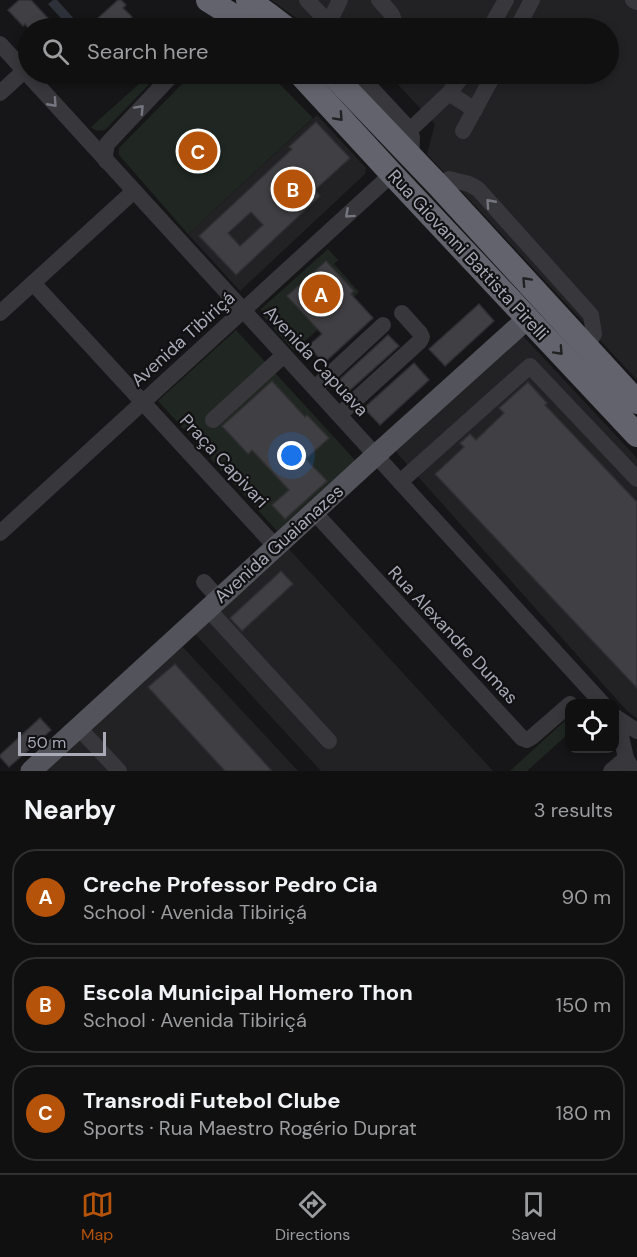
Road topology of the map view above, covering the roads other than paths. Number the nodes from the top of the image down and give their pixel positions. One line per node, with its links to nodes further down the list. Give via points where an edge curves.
1 (208, 0): 9 (highway)
2 (307, 0): 11 (street)
3 (340, 0): 12 (street)
4 (379, 0): 13 (street)
5 (506, 0): 14 (street)
6 (532, 0): 15 (street)
7 (633, 0): 8 (street)
8 (637, 2)
9 (232, 10): 10 (highway)
10 (273, 18)
11 (324, 18)
12 (331, 18)
13 (393, 18)
14 (496, 18)
15 (522, 18)
16 (0, 44): 17 (street, Avenida Capuava)
17 (18, 64)
18 (18, 76): 27 (street)
19 (36, 84): 33 (street, Avenida Capuava, one-way to 33, via 89,142)
20 (164, 84): 33 (street, one-way to 20)
21 (309, 84): 35 (highway, Rua Giovanni Battista Pirelli, one-way to 35)
22 (355, 84): 34 (highway, Rua Giovanni Battista Pirelli)
23 (361, 84): 28 (street)
24 (375, 84): 28 (street)
25 (456, 84): 29 (street)
26 (489, 84): 30 (street)
27 (0, 93)
28 (374, 93): 31 (street)
29 (449, 93): 30 (street); 31 (street)
30 (475, 110): 32 (street)
31 (410, 130): 34 (street)
32 (463, 131)
33 (106, 152): 36 (street, Avenida Capuava)
34 (411, 157): 46 (highway, Rua Giovanni Battista Pirelli, one-way to 34)
35 (392, 174): 38 (street, Avenida Tibiriçá, one-way to 38); 41 (highway, Rua Giovanni Battista Pirelli)
36 (134, 190): 37 (street); 38 (street, Avenida Capuava)
37 (33, 283): 39 (street); 45 (street, Praça Capivari)
38 (243, 311): 43 (street, Avenida Capuava); 45 (street, Avenida Tibiriçá)
39 (0, 313)
40 (402, 313): 47 (street, via 420,333 420,341)
41 (528, 318): 49 (highway, Rua Giovanni Battista Pirelli, one-way to 49); 50 (main road, Avenida Guaianazes)
42 (383, 325): 44 (street)
43 (284, 355): 44 (street, Avenida Capuava); 48 (street)
44 (315, 388): 47 (street, Avenida Capuava)
45 (143, 402): 54 (street, Avenida Tibiriçá); 55 (street, Praça Capivari)
46 (637, 402)
47 (339, 414): 50 (street, Avenida Capuava)
48 (213, 420)
49 (637, 435)
50 (376, 455): 52 (street, Avenida Capuava); 53 (main road, Avenida Guaianazes)
51 (637, 479): 52 (street, via 530,366)
52 (400, 482): 58 (street, Avenida Capuava)
53 (314, 513): 55 (main road, Avenida Guaianazes); 61 (street, Rua Alexandre Dumas, via 522,738 532,737)
54 (0, 533)
55 (276, 547): 57 (main road, Avenida Guaianazes)
56 (204, 582): 57 (street)
57 (214, 604): 63 (main road, Avenida Guaianazes); 66 (street)
58 (589, 687): 59 (street, Rua Alexandre Dumas); 60 (street, Avenida Capuava)
59 (576, 699)
60 (599, 699)
61 (565, 708)
62 (619, 720): 65 (street)
63 (78, 727): 68 (main road, Avenida Guaianazes); 69 (street)
64 (619, 727): 67 (street)
65 (637, 731)
66 (329, 741)
67 (629, 764): 70 (street)
68 (31, 771)
69 (119, 771)
70 (611, 771)

